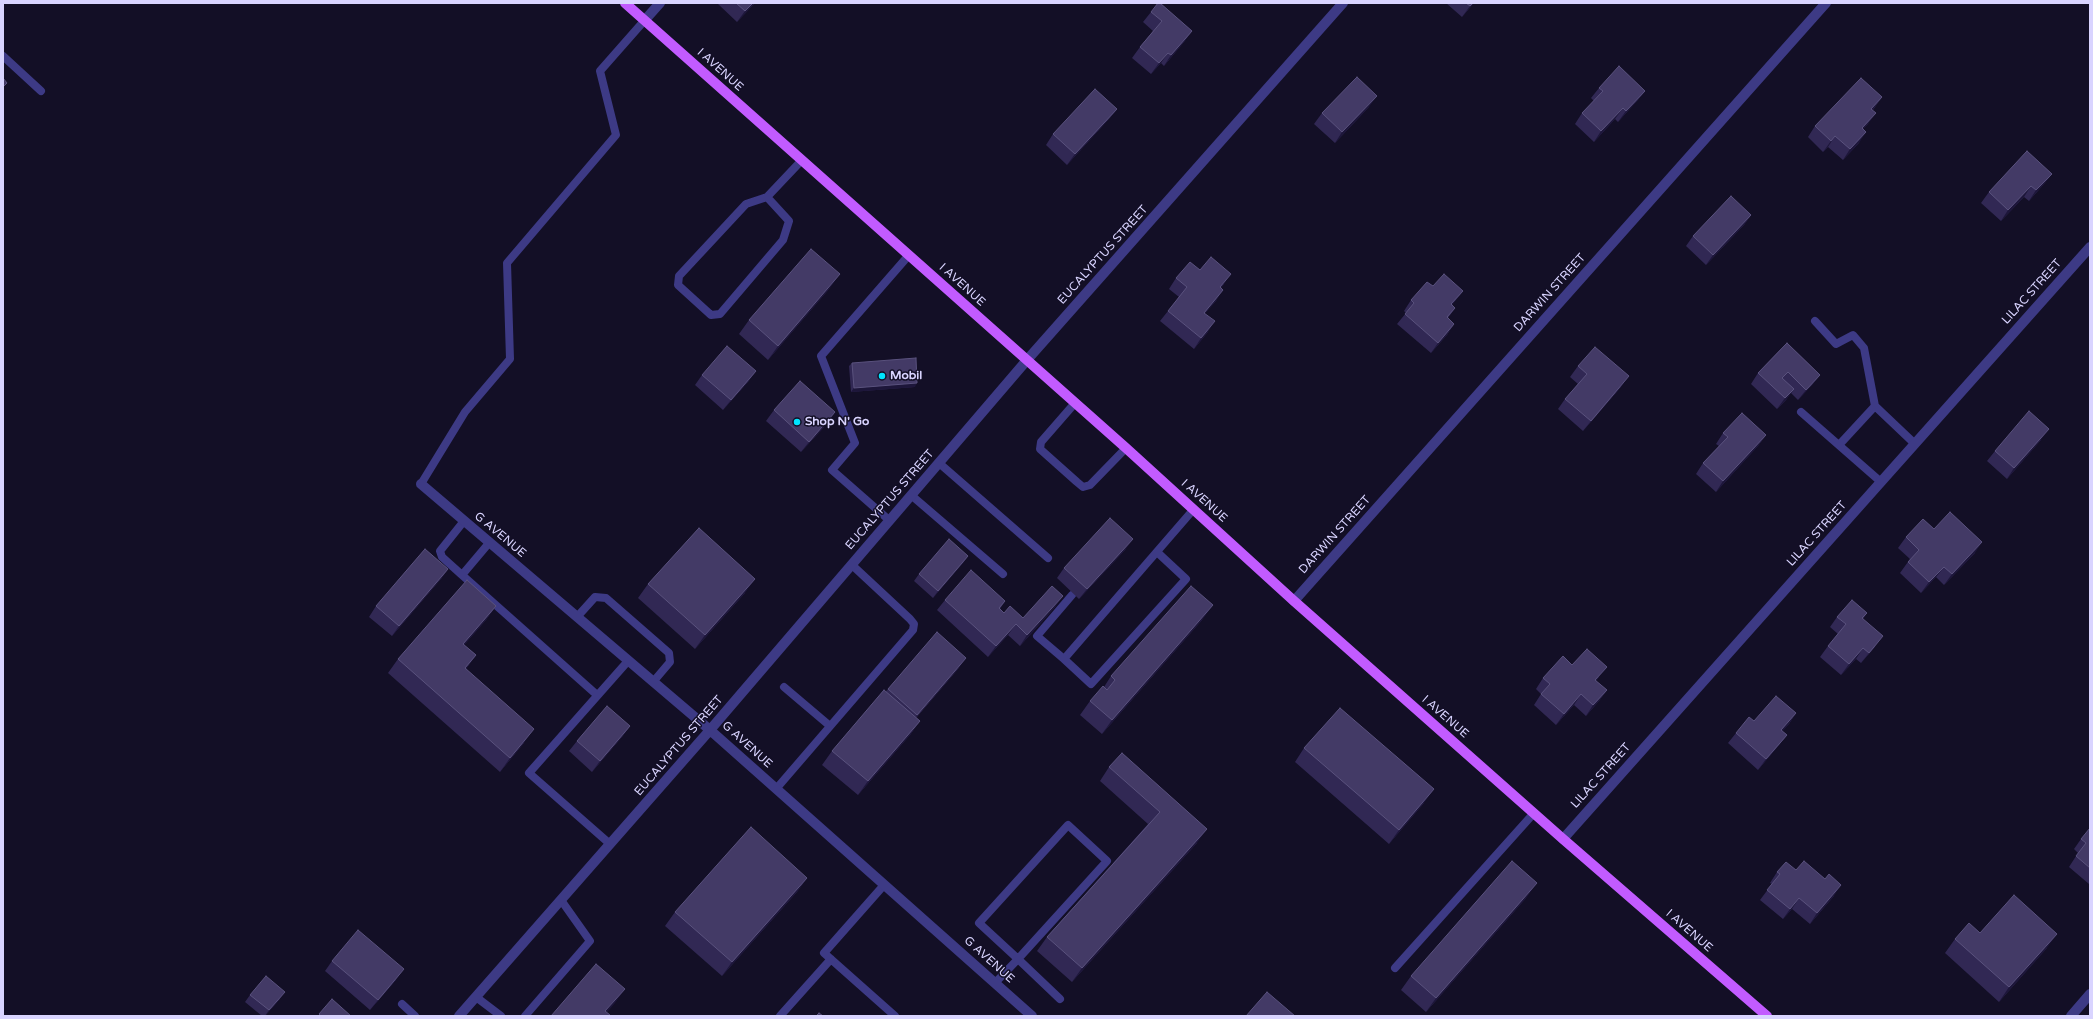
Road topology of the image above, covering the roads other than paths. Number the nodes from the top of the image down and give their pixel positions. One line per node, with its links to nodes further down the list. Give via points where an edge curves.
1 (625, 3): 5 (main road, I AVENUE)
2 (660, 3): 5 (street)
3 (1343, 3): 13 (street, EUCALYPTUS STREET)
4 (1826, 3): 34 (street, DARWIN STREET)
5 (644, 21): 8 (main road, I AVENUE); 22 (lane, via 600,71 616,135 507,263 510,359 465,412)
6 (3, 56): 7 (lane)
7 (41, 91)
8 (802, 160): 9 (lane); 11 (main road, I AVENUE)
9 (767, 197): 9 (lane, via 746,204 679,276 678,285 711,315 720,314 783,240 789,221)
10 (2090, 247): 17 (street, LILAC STREET)
11 (908, 255): 13 (main road, I AVENUE); 25 (lane, via 821,356 855,443 832,470)
12 (1815, 321): 15 (lane, via 1836,344 1854,335 1864,348)
13 (1027, 360): 14 (main road, I AVENUE); 20 (street, EUCALYPTUS STREET)
14 (1075, 403): 19 (main road, I AVENUE); 19 (lane, via 1041,442 1040,449 1077,482 1083,487 1090,485)
15 (1875, 406): 17 (lane); 18 (lane)
16 (1801, 412): 18 (lane)
17 (1915, 444): 21 (street, LILAC STREET)
18 (1839, 446): 21 (lane)
19 (1126, 448): 24 (main road, I AVENUE)
20 (939, 463): 23 (street, EUCALYPTUS STREET); 29 (lane)
21 (1880, 482): 45 (street, LILAC STREET)
22 (421, 484): 26 (street, G AVENUE)
23 (912, 495): 25 (street, EUCALYPTUS STREET); 31 (lane)
24 (1193, 510): 28 (lane); 34 (main road, I AVENUE)
25 (889, 520): 30 (street, EUCALYPTUS STREET)
26 (464, 521): 27 (street, G AVENUE); 32 (lane, via 440,551 442,557)
27 (489, 543): 32 (lane); 35 (street, G AVENUE)
28 (1157, 552): 36 (lane); 36 (lane, via 1186,579 1091,684)
29 (1048, 558)
30 (852, 565): 41 (lane, via 914,624 913,630); 42 (street, EUCALYPTUS STREET)
31 (1003, 574)
32 (462, 575): 40 (lane)
33 (1072, 595): 36 (lane, via 1037,636)
34 (1294, 601): 44 (main road, I AVENUE)
35 (577, 617): 37 (street, G AVENUE); 38 (lane, via 595,597 606,598 669,653 670,662)
36 (1064, 659)
37 (628, 661): 38 (street, G AVENUE); 40 (lane)
38 (653, 682): 42 (street, G AVENUE)
39 (784, 686): 41 (lane)
40 (597, 695): 46 (lane, via 529,773)
41 (830, 726): 43 (lane)
42 (710, 730): 43 (street, G AVENUE); 46 (street, EUCALYPTUS STREET)
43 (776, 789): 47 (street, G AVENUE)
44 (1534, 813): 45 (main road, I AVENUE); 51 (lane)
45 (1563, 839): 64 (main road, I AVENUE)
46 (610, 844): 48 (street, EUCALYPTUS STREET)
47 (884, 885): 49 (lane, via 824,952); 52 (street, G AVENUE)
48 (561, 900): 54 (street, EUCALYPTUS STREET); 60 (lane, via 590,941)
49 (831, 959): 61 (lane); 62 (lane)
50 (1018, 959): 50 (lane, via 979,922 1068,825 1107,861); 52 (lane); 55 (lane)
51 (1395, 968)
52 (995, 983): 63 (street, G AVENUE)
53 (2090, 994): 65 (street)
54 (476, 997): 58 (street, EUCALYPTUS STREET); 59 (lane)
55 (1060, 999)
56 (402, 1004): 57 (lane)
57 (414, 1016)
58 (459, 1016)
59 (501, 1016)
60 (525, 1016)
61 (780, 1016)
62 (895, 1016)
63 (1032, 1016)
64 (1767, 1016)
65 (2071, 1016)

